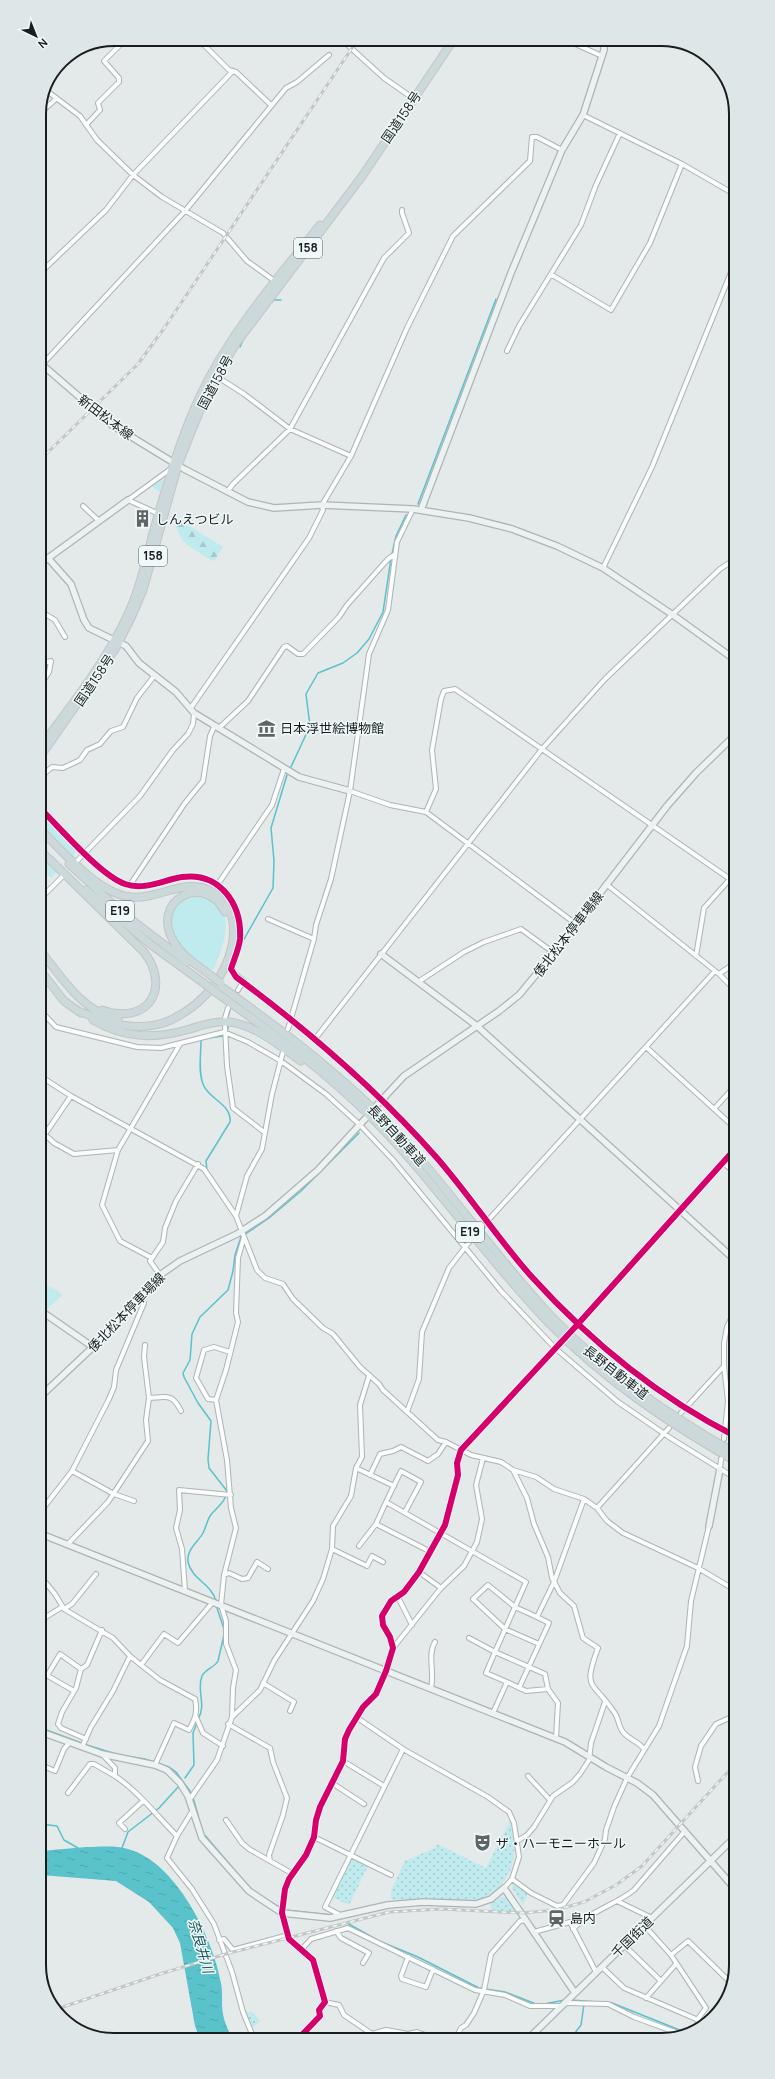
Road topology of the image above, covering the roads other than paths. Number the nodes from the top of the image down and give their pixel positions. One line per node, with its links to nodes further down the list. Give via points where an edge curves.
1 (119, 46): 17 (street, via 104,61 119,78 119,82 98,103 100,110)
2 (205, 46): 10 (street)
3 (349, 46): 12 (street, via 384,78)
4 (444, 46): 12 (highway, 国道158号 / 158)
5 (449, 46): 12 (highway, 国道158号 / 158)
6 (580, 46): 9 (street)
7 (603, 46): 9 (street)
8 (329, 55): 14 (street, via 286,88)
9 (602, 56): 16 (street)
10 (233, 71): 14 (street); 21 (street)
11 (49, 93): 13 (street)
12 (412, 97): 28 (highway, 国道158号 / 158)
13 (56, 99): 15 (street); 17 (street, via 80,116)
14 (271, 105): 24 (street)
15 (46, 107)
16 (583, 115): 18 (street); 19 (street)
17 (86, 125): 21 (street, via 109,153)
18 (620, 134): 20 (street); 26 (street, via 581,225)
19 (562, 150): 34 (street, via 537,137 532,138 530,161 453,236 407,328); 41 (street, via 511,273)
20 (682, 164): 22 (street); 26 (street, via 650,243 611,310)
21 (133, 175): 24 (street); 25 (street, via 106,210)
22 (729, 191)
23 (402, 210): 33 (street, via 409,233 384,258)
24 (185, 211): 28 (street, via 223,234 247,261); 30 (street)
25 (46, 267)
26 (552, 275): 29 (street)
27 (729, 277): 48 (street, via 652,467)
28 (278, 283): 32 (highway, 国道158号 / 158, via 239,329)
29 (506, 351)
30 (46, 360)
31 (46, 369): 35 (street, 新田松本線, via 103,418)
32 (214, 375): 33 (street); 35 (highway, 国道158号 / 158, via 188,422)
33 (290, 429): 34 (street); 36 (street)
34 (351, 456): 39 (street)
35 (174, 465): 36 (street, 新田松本線); 37 (street); 42 (highway, 国道158号 / 158); 52 (highway, 国道158号 / 158, via 143,590)
36 (227, 492): 39 (street, 新田松本線, via 248,502 274,508)
37 (128, 500): 42 (street); 43 (street)
38 (83, 506): 43 (street)
39 (322, 506): 40 (street, 新田松本線); 57 (street, via 323,510 309,538)
40 (413, 509): 41 (street, 新田松本線); 44 (street, via 402,528)
41 (421, 510): 48 (street, 新田松本線, via 512,529 557,546)
42 (158, 514): 52 (highway, 国道158号 / 158, via 138,588)
43 (99, 521): 45 (street)
44 (394, 556): 58 (street, via 388,559 347,605 339,618 303,654 284,647 248,701); 65 (street, via 388,610 369,654)
45 (46, 560)
46 (46, 563): 52 (street, via 71,584 89,628)
47 (729, 563): 49 (street)
48 (602, 568): 49 (street, 新田松本線)
49 (673, 614): 53 (street, 新田松本線); 62 (street, via 604,679)
50 (46, 615): 51 (street, via 54,620)
51 (65, 637)
52 (117, 642): 55 (street, via 126,646 139,663); 59 (highway, 国道158号 / 158); 61 (highway, 国道158号 / 158)
53 (729, 655)
54 (46, 662): 56 (street, via 51,661)
55 (155, 675): 57 (street, via 176,692); 64 (street, via 137,698 123,727 111,731 80,760 63,768 52,767)
56 (46, 677)
57 (192, 711): 58 (street); 73 (street, via 193,724 188,734 173,750 140,796)
58 (217, 726): 63 (street); 81 (street, via 210,736 203,782 185,803)
59 (46, 740)
60 (729, 741): 68 (street, 倭北松本停車場線, via 696,773)
61 (46, 748)
62 (542, 749): 66 (street, via 463,693 455,689 444,691 432,750 436,789); 68 (street); 71 (street)
63 (284, 769): 65 (street, via 303,779); 79 (street, via 272,805)
64 (46, 772)
65 (350, 791): 66 (street, via 390,805); 85 (street, via 332,879 316,925)
66 (426, 812): 71 (street)
67 (46, 814): 73 (street)
68 (651, 826): 77 (street); 80 (street, 倭北松本停車場線)
69 (46, 835): 102 (highway, via 87,874 113,892 139,898 183,887 199,887 213,892 223,901 232,919 234,935 231,951 220,976 202,999 178,1016 154,1025 130,1027 110,1023)
70 (46, 839): 94 (highway, 長野自動車道 / E19, via 124,914)
71 (469, 842): 84 (street); 87 (street)
72 (46, 851): 94 (highway, 長野自動車道 / E19, via 119,920)
73 (84, 851): 75 (street); 81 (street, via 107,874)
74 (46, 856): 100 (highway, via 144,952 154,970 155,993 140,1011 115,1014)
75 (78, 860)
76 (62, 876): 82 (street)
77 (729, 878)
78 (729, 883): 88 (street, via 704,908)
79 (218, 884): 81 (street, via 197,876 138,886); 95 (street, via 232,899 237,910 240,940 231,969)
80 (606, 884): 84 (street, 倭北松本停車場線); 88 (street)
81 (130, 885)
82 (46, 893)
83 (268, 919): 85 (street)
84 (576, 924): 86 (street, 倭北松本停車場線)
85 (314, 939): 105 (street)
86 (554, 953): 96 (street, via 521,929 464,952); 106 (street, 倭北松本停車場線, via 520,995)
87 (381, 954): 96 (street); 110 (street)
88 (696, 956): 91 (street)
89 (46, 958): 100 (highway, via 73,993)
90 (729, 967): 92 (street)
91 (715, 971): 92 (street); 112 (street)
92 (720, 974): 97 (street)
93 (46, 978): 102 (highway, via 64,1000)
94 (207, 979): 98 (highway, 長野自動車道 / E19); 100 (highway, via 181,951 169,930 170,907 179,897 188,893 204,893 213,898 224,910 229,926 228,941 220,966 198,996 168,1016 138,1023 110,1018)
95 (243, 982): 99 (street); 105 (street)
96 (418, 982): 106 (street)
97 (729, 984)
98 (218, 986): 119 (highway, 長野自動車道 / E19); 171 (highway, 長野自動車道 / E19, via 276,1026 331,1070 384,1119 422,1161 532,1295 587,1350 650,1400)
99 (238, 990)
100 (81, 999)
101 (228, 1008): 104 (street)
102 (78, 1011): 119 (highway, via 108,1028 140,1036 166,1036 219,1022 242,1025 287,1050)
103 (46, 1016): 111 (street, via 56,1027 119,1043 148,1048)
104 (225, 1018)
105 (290, 1018): 108 (street); 110 (street)
106 (477, 1026): 118 (street, 倭北松本停車場線, via 404,1076); 123 (street)
107 (225, 1027): 109 (street)
108 (288, 1029)
109 (224, 1032): 111 (street); 114 (street); 127 (street, via 234,1108)
110 (315, 1039): 118 (street)
111 (180, 1044): 126 (street)
112 (646, 1046): 121 (street); 123 (street)
113 (283, 1052): 114 (street)
114 (281, 1061): 125 (street, via 326,1094); 127 (street)
115 (46, 1080): 117 (street)
116 (729, 1093): 121 (street)
117 (71, 1096): 126 (street); 128 (street)
118 (382, 1100): 120 (street, 倭北松本停車場線); 137 (street, via 436,1158)
119 (356, 1102): 173 (highway, 長野自動車道 / E19, via 416,1166 518,1290 566,1340 611,1380 646,1406)
120 (377, 1105)
121 (714, 1109): 124 (street)
122 (365, 1119): 125 (street, 倭北松本停車場線)
123 (580, 1119): 135 (street); 137 (street)
124 (729, 1123)
125 (360, 1125): 139 (street, 倭北松本停車場線, via 301,1186); 141 (street)
126 (131, 1128): 130 (street); 133 (street)
127 (264, 1132): 136 (street, via 262,1149 247,1176)
128 (46, 1133)
129 (46, 1135): 130 (street, via 54,1143 74,1154)
130 (118, 1150): 143 (street, via 102,1206 120,1240)
131 (729, 1156): 132 (street)
132 (723, 1163): 134 (street); 135 (street)
133 (198, 1164): 136 (street); 143 (street, via 176,1201 165,1228 163,1242)
134 (729, 1168)
135 (680, 1209): 142 (street); 147 (street)
136 (236, 1216): 139 (street)
137 (488, 1221): 138 (street); 147 (street, via 531,1275)
138 (482, 1227)
139 (244, 1234): 144 (street, 倭北松本停車場線, via 188,1256); 154 (street, via 238,1258 238,1322); 156 (street, via 257,1270 265,1278 283,1284 293,1299 323,1328 333,1334)
140 (470, 1241): 141 (street)
141 (466, 1246): 153 (street, via 501,1291); 163 (street, via 449,1268 422,1332 419,1379)
142 (729, 1254)
143 (152, 1258): 144 (street, via 150,1263)
144 (160, 1275): 145 (street, 倭北松本停車場線)
145 (139, 1299): 152 (street, 倭北松本停車場線); 178 (street, via 144,1303 116,1370 114,1387)
146 (46, 1314): 152 (street)
147 (578, 1324): 149 (street); 161 (street, via 634,1372)
148 (729, 1324): 155 (street, via 725,1334)
149 (572, 1330)
150 (560, 1342): 153 (street)
151 (146, 1345): 159 (street, via 144,1357)
152 (93, 1347): 158 (street, 倭北松本停車場線)
153 (555, 1348): 168 (street, via 618,1402); 172 (street)
154 (230, 1352): 160 (street); 160 (street, via 214,1347 204,1350 196,1378 208,1399)
155 (724, 1366): 157 (street); 161 (street)
156 (369, 1376): 163 (street); 176 (street, via 360,1405 359,1420 363,1445 362,1457)
157 (728, 1389): 166 (street)
158 (46, 1391)
159 (149, 1398): 162 (street, via 172,1397); 183 (street, via 146,1420 148,1441)
160 (216, 1400): 184 (street, via 227,1460)
161 (686, 1408): 164 (street); 166 (street)
162 (181, 1411)
163 (407, 1412): 170 (street, via 438,1440)
164 (681, 1414)
165 (669, 1428): 168 (street)
166 (724, 1431): 167 (street); 169 (street)
167 (729, 1433)
168 (664, 1434): 177 (street); 189 (street)
169 (724, 1439)
170 (446, 1442): 172 (street); 181 (street, via 438,1454 428,1461 401,1447 380,1454)
171 (729, 1449)
172 (461, 1450): 174 (street, via 471,1456); 193 (street, via 457,1463 458,1475)
173 (729, 1457)
174 (483, 1458): 179 (street, via 501,1462); 198 (street, via 476,1485 482,1519)
175 (722, 1459): 177 (street)
176 (356, 1468): 181 (street); 197 (street, via 351,1496 333,1526)
177 (720, 1469): 180 (street); 192 (street)
178 (72, 1470): 183 (street); 188 (street)
179 (513, 1470): 185 (street, via 536,1476 554,1489); 206 (street, via 527,1498)
180 (729, 1474)
181 (370, 1475): 182 (street)
182 (394, 1486): 187 (street); 190 (street, via 401,1471 421,1482)
183 (114, 1494): 186 (street); 195 (street)
184 (230, 1495): 205 (street, via 236,1533); 210 (street, via 179,1490 180,1510 176,1528 182,1549)
185 (584, 1499): 189 (street); 206 (street)
186 (134, 1501)
187 (386, 1502): 190 (street); 191 (street)
188 (46, 1504)
189 (597, 1508): 201 (street, via 607,1521 623,1533)
190 (405, 1512): 193 (street)
191 (376, 1524): 196 (street); 199 (street)
192 (709, 1526): 201 (street)
193 (441, 1533): 198 (street); 199 (street)
194 (46, 1536): 195 (street)
195 (67, 1546): 210 (street)
196 (359, 1546)
197 (332, 1549): 200 (street, via 367,1566 372,1556); 221 (street, via 328,1568 318,1591)
198 (473, 1550): 209 (street, via 464,1566); 214 (street, via 526,1582)
199 (431, 1552): 203 (street)
200 (383, 1562)
201 (698, 1568): 208 (street); 253 (street, via 691,1601 687,1646 658,1726)
202 (268, 1569): 205 (street, via 257,1562 248,1578 242,1579 229,1573)
203 (419, 1572): 209 (street); 211 (street)
204 (96, 1574): 215 (street, via 72,1604)
205 (224, 1575): 213 (street)
206 (554, 1582): 217 (street); 239 (street, via 560,1593 574,1606 583,1638 598,1648 590,1670 590,1681)
207 (46, 1583): 215 (street)
208 (729, 1586)
209 (441, 1588): 218 (street)
210 (186, 1591): 212 (street)
211 (398, 1597): 218 (street); 225 (street, via 391,1601 381,1619)
212 (213, 1602): 213 (street); 228 (street, via 178,1643 164,1634)
213 (221, 1605): 221 (street); 242 (street, via 226,1621 226,1644 236,1670)
214 (515, 1607): 217 (street); 219 (street); 219 (street, via 488,1585 473,1599)
215 (63, 1608): 216 (street); 220 (street)
216 (46, 1617)
217 (537, 1617): 224 (street, via 549,1623)
218 (412, 1625): 225 (street)
219 (505, 1629): 224 (street); 226 (street)
220 (102, 1630): 227 (street); 230 (street, via 87,1665)
221 (293, 1633): 231 (street); 234 (street)
222 (469, 1638): 226 (street)
223 (435, 1642): 235 (street, via 431,1657 434,1679)
224 (539, 1644): 229 (street)
225 (393, 1648): 231 (street)
226 (495, 1652): 229 (street); 233 (street, via 486,1673)
227 (130, 1656): 228 (street); 250 (street)
228 (141, 1665): 245 (street, via 160,1680 195,1699)
229 (529, 1666): 236 (street); 237 (street, via 545,1674)
230 (81, 1669): 232 (street, via 60,1654); 238 (street)
231 (386, 1671): 235 (street); 243 (street, via 376,1694)
232 (47, 1676): 238 (street)
233 (507, 1682): 236 (street); 241 (street)
234 (263, 1683): 240 (street, via 294,1702); 242 (street, via 255,1695)
235 (431, 1688): 241 (street)
236 (519, 1688): 237 (street, via 526,1691)
237 (548, 1689): 248 (street, via 558,1703)
238 (74, 1691): 250 (street, via 58,1724)
239 (606, 1702): 253 (street, via 617,1716 618,1725 623,1732); 255 (street, via 600,1714)
240 (290, 1711)
241 (493, 1713): 248 (street)
242 (232, 1717): 246 (street)
243 (356, 1717): 252 (street); 256 (street, via 345,1739)
244 (729, 1718): 262 (street, via 716,1724 700,1746 695,1767)
245 (198, 1719): 251 (street, via 202,1733); 257 (street, via 189,1730 174,1723)
246 (228, 1724): 251 (street); 279 (street, via 270,1748 287,1798 269,1855)
247 (46, 1734): 249 (street)
248 (556, 1738): 255 (street)
249 (70, 1742): 250 (street); 258 (street, via 64,1749 55,1771)
250 (84, 1743): 254 (street)
251 (223, 1746): 266 (street, via 217,1760)
252 (403, 1749): 264 (street); 276 (street, via 488,1797 508,1812 514,1824)
253 (644, 1749): 261 (street)
254 (102, 1754): 257 (street); 259 (street, via 115,1768)
255 (589, 1756): 261 (street); 267 (street, via 589,1760 573,1782)
256 (343, 1761): 263 (street); 264 (street)
257 (156, 1763): 266 (street, via 172,1774)
258 (46, 1767)
259 (115, 1776): 265 (street, via 90,1764); 268 (street, via 130,1786)
260 (528, 1776): 267 (street)
261 (628, 1778): 273 (street, via 653,1795); 283 (street, via 594,1863 563,1905 557,1906 531,1893)
262 (698, 1781)
263 (332, 1783): 269 (street); 275 (street, via 320,1807)
264 (384, 1786): 278 (street)
265 (68, 1794)
266 (192, 1797): 270 (street)
267 (550, 1800): 276 (street, via 534,1827)
268 (143, 1801): 272 (street, via 119,1823); 274 (street)
269 (364, 1804)
270 (193, 1810): 274 (street); 287 (street, via 202,1838 253,1895)
271 (226, 1820): 279 (street, via 242,1843)
272 (125, 1829)
273 (685, 1831): 280 (street); 286 (street, via 634,1890)
274 (177, 1836): 296 (street, via 168,1860 192,1889 214,1924)
275 (314, 1837): 278 (street); 281 (street)
276 (517, 1841): 283 (street, via 519,1858)
277 (729, 1843): 280 (street, 千国街道)
278 (349, 1855): 282 (street); 288 (street, via 325,1907)
279 (270, 1861): 281 (street)
280 (710, 1861): 284 (street); 289 (street, 千国街道)
281 (293, 1874): 287 (street, via 285,1889)
282 (391, 1875)
283 (512, 1879): 285 (street)
284 (729, 1882)
285 (504, 1888): 288 (street, via 482,1903 388,1904); 290 (street)
286 (617, 1901): 289 (street); 292 (street, via 582,1920)
287 (282, 1913): 288 (street, via 330,1918); 295 (street)
288 (342, 1916)
289 (652, 1918): 291 (street, 千国街道)
290 (526, 1920): 294 (street); 308 (street, via 520,1921 491,1954)
291 (644, 1925): 297 (street, 千国街道); 299 (street)
292 (573, 1929): 294 (street, via 570,1922); 305 (street)
293 (336, 1931): 298 (street, via 311,1939); 300 (street, via 348,1928); 301 (street, via 341,1938 369,1953)
294 (534, 1932): 309 (street)
295 (288, 1935): 296 (street, via 233,1950 224,1939); 298 (street, via 288,1939)
296 (219, 1940): 316 (street)
297 (624, 1945): 303 (street, 千国街道); 307 (street)
298 (301, 1950): 311 (street, via 315,1964)
299 (671, 1955): 302 (street); 306 (street, via 688,1941)
300 (408, 1957): 304 (street); 304 (street, via 402,1979 426,1987)
301 (363, 1963)
302 (676, 1964): 307 (street); 313 (street, via 706,2008)
303 (602, 1967): 305 (street, 千国街道); 310 (street, via 624,1988)
304 (433, 1969): 308 (street, via 475,1990)
305 (596, 1972): 309 (street, 千国街道)
306 (727, 1980)
307 (661, 1981): 310 (street)
308 (484, 1989): 312 (street, via 530,2006 542,2007); 321 (street, via 474,2013)
309 (575, 1993): 312 (street, 千国街道)
310 (646, 1998): 313 (street)
311 (325, 2002): 317 (street, via 319,2010 320,2016); 318 (street, via 339,2005 344,2015)
312 (566, 2002): 315 (street, via 608,2004); 322 (street, 千国街道)
313 (696, 2020): 314 (street)
314 (699, 2021)
315 (674, 2032)
316 (252, 2033)
317 (304, 2033)
318 (371, 2033)
319 (376, 2033): 320 (street, via 386,2030)
320 (402, 2033)
321 (458, 2033)
322 (535, 2033)

